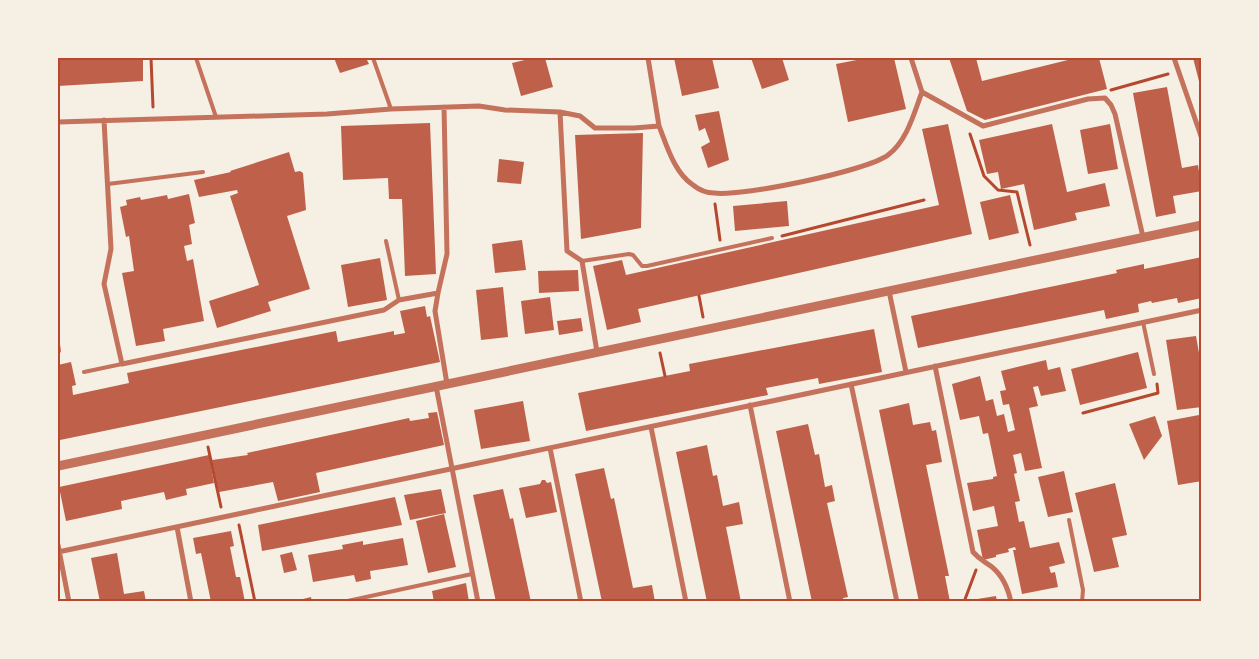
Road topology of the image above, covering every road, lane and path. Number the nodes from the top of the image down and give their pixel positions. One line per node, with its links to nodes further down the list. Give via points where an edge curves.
1 (151, 58): 15 (path)
2 (196, 58): 14 (lane)
3 (373, 58): 11 (lane)
4 (648, 58): 18 (street)
5 (911, 58): 8 (street)
6 (1174, 58): 7 (street)
7 (1179, 71): 9 (path, via 1112,89); 19 (street)
8 (922, 92): 13 (street); 22 (street, via 899,145 875,163 810,180)
9 (1105, 98): 13 (street, via 983,126); 26 (street, via 1115,114)
10 (444, 107): 11 (street); 12 (street, via 479,106); 33 (street, via 447,254)
11 (390, 109): 14 (street)
12 (560, 112): 18 (street, via 580,116 595,128); 31 (street, via 567,251)
13 (965, 116): 29 (path, via 984,176 998,190 1017,192)
14 (216, 117): 15 (street)
15 (153, 119): 16 (street)
16 (104, 120): 17 (street); 21 (street)
17 (58, 122)
18 (659, 126): 22 (street, via 684,178 701,190)
19 (1202, 139)
20 (203, 172): 21 (lane)
21 (108, 184): 43 (street, via 111,250 104,284)
22 (714, 194): 30 (path)
23 (924, 200): 25 (path)
24 (1202, 225): 26 (street)
25 (782, 236)
26 (1143, 237): 32 (street)
27 (772, 238): 30 (lane)
28 (386, 241): 35 (lane)
29 (1030, 245)
30 (721, 250): 31 (lane, via 647,266 642,266 628,254)
31 (582, 261): 42 (street)
32 (889, 291): 38 (street); 46 (street)
33 (438, 292): 35 (street); 49 (street, via 435,311)
34 (699, 296): 38 (path)
35 (399, 300): 43 (street, via 384,310)
36 (1202, 310): 37 (street)
37 (1143, 322): 44 (street); 47 (lane)
38 (706, 329): 39 (street)
39 (657, 341): 42 (street); 48 (path)
40 (58, 344): 41 (lane)
41 (59, 351)
42 (597, 352): 49 (street)
43 (122, 364): 45 (lane)
44 (935, 366): 46 (street); 66 (street, via 973,552)
45 (84, 372)
46 (906, 372): 50 (street)
47 (1154, 374)
48 (664, 376)
49 (447, 384): 51 (street)
50 (852, 384): 53 (street); 76 (street)
51 (436, 386): 56 (street); 59 (street)
52 (1158, 393): 54 (path)
53 (750, 405): 55 (street); 75 (street)
54 (1083, 413)
55 (651, 427): 57 (street); 74 (street)
56 (206, 434): 58 (street); 61 (path)
57 (550, 448): 59 (street); 73 (street)
58 (58, 466)
59 (452, 468): 60 (street); 67 (street)
60 (237, 515): 61 (street); 70 (path)
61 (223, 518): 63 (street)
62 (1069, 520): 79 (lane, via 1083,590)
63 (176, 527): 65 (street); 69 (street)
64 (58, 544): 65 (street)
65 (58, 552): 68 (street)
66 (980, 561): 77 (path); 78 (street, via 1001,576 1008,587)
67 (472, 574): 71 (lane); 72 (street)
68 (70, 602)
69 (191, 602)
70 (255, 602)
71 (344, 602)
72 (478, 602)
73 (581, 602)
74 (686, 602)
75 (790, 602)
76 (897, 602)
77 (964, 602)
78 (1011, 602)
79 (1082, 602)

